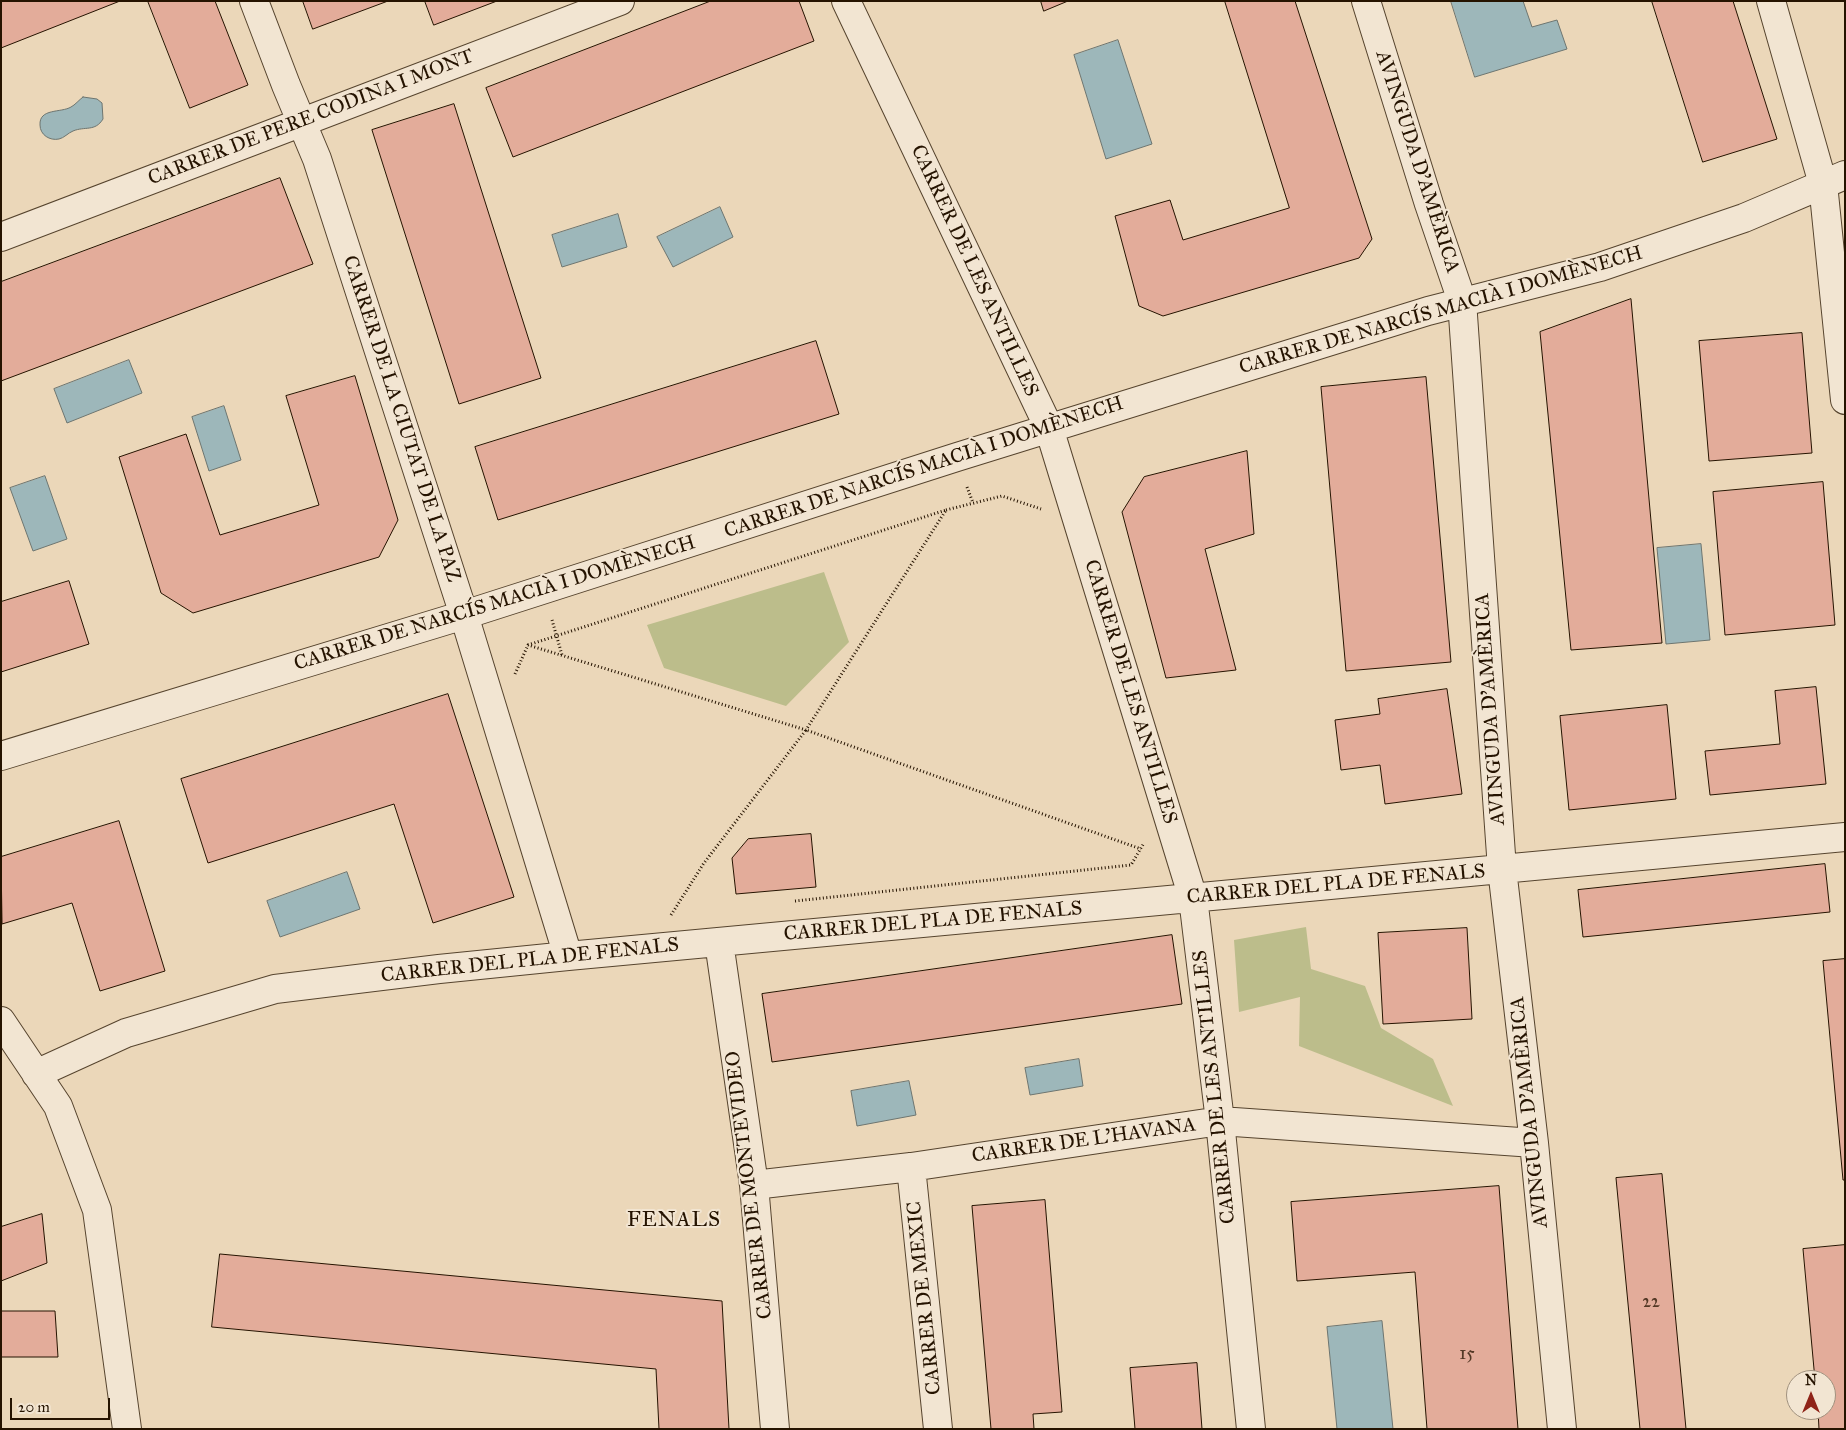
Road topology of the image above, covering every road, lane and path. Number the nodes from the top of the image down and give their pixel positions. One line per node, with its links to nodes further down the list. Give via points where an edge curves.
1 (254, 1): 6 (street, CARRER DE LA CIUTAT DE LA PAZ)
2 (620, 1): 6 (street, CARRER DE PERE CODINA I MONT)
3 (846, 1): 11 (street, CARRER DE LES ANTILLES)
4 (1366, 1): 9 (street, AVINGUDA D'AMÈRICA)
5 (1771, 1): 7 (street)
6 (301, 121): 8 (street, CARRER DE PERE CODINA I MONT); 15 (street, CARRER DE LA CIUTAT DE LA PAZ, via 317,159)
7 (1834, 180): 9 (street, CARRER DE NARCÍS MACIÀ I DOMÈNECH, via 1744,218 1600,267); 10 (street)
8 (1, 236)
9 (1462, 300): 11 (street, CARRER DE NARCÍS MACIÀ I DOMÈNECH); 25 (street, AVINGUDA D'AMÈRICA)
10 (1845, 400)
11 (1049, 428): 14 (street, CARRER DE NARCÍS MACIÀ I DOMÈNECH); 26 (street, CARRER DE LES ANTILLES)
12 (946, 510): 13 (path, via 1002,496); 16 (path); 20 (path)
13 (1044, 510)
14 (544, 590): 15 (street, CARRER DE NARCÍS MACIÀ I DOMÈNECH); 16 (path)
15 (464, 615): 21 (street, CARRER DE NARCÍS MACIÀ I DOMÈNECH); 32 (street, CARRER DE LA CIUTAT DE LA PAZ)
16 (556, 636): 17 (path); 18 (path)
17 (528, 645): 18 (path); 19 (path)
18 (562, 655): 20 (path)
19 (512, 681)
20 (806, 730): 24 (path); 29 (path, via 704,863)
21 (1, 756)
22 (1148, 837): 24 (path)
23 (1845, 837): 25 (street, CARRER DEL PLA DE FENALS)
24 (1141, 849): 27 (path, via 1131,866)
25 (1502, 869): 26 (street, CARRER DEL PLA DE FENALS); 36 (street, AVINGUDA D'AMÈRICA)
26 (1193, 898): 31 (street, CARRER DEL PLA DE FENALS); 35 (street, CARRER DE LES ANTILLES)
27 (793, 901)
28 (680, 913): 29 (path)
29 (671, 914): 30 (path)
30 (661, 915)
31 (719, 942): 32 (street, CARRER DEL PLA DE FENALS); 38 (street, CARRER DE MONTEVIDEO)
32 (568, 956): 34 (street, CARRER DEL PLA DE FENALS, via 275,990 126,1033)
33 (1, 1021): 34 (street)
34 (36, 1074): 39 (street, via 58,1106 97,1210)
35 (1220, 1121): 36 (street, CARRER DE L'HAVANA); 37 (street, CARRER DE L'HAVANA); 42 (street, CARRER DE LES ANTILLES)
36 (1534, 1143): 43 (street, AVINGUDA D'AMÈRICA)
37 (912, 1167): 38 (street, CARRER DE L'HAVANA); 41 (street, CARRER DE MEXIC)
38 (754, 1185): 40 (street, CARRER DE MONTEVIDEO)
39 (127, 1429)
40 (775, 1429)
41 (938, 1429)
42 (1251, 1429)
43 (1562, 1429)

